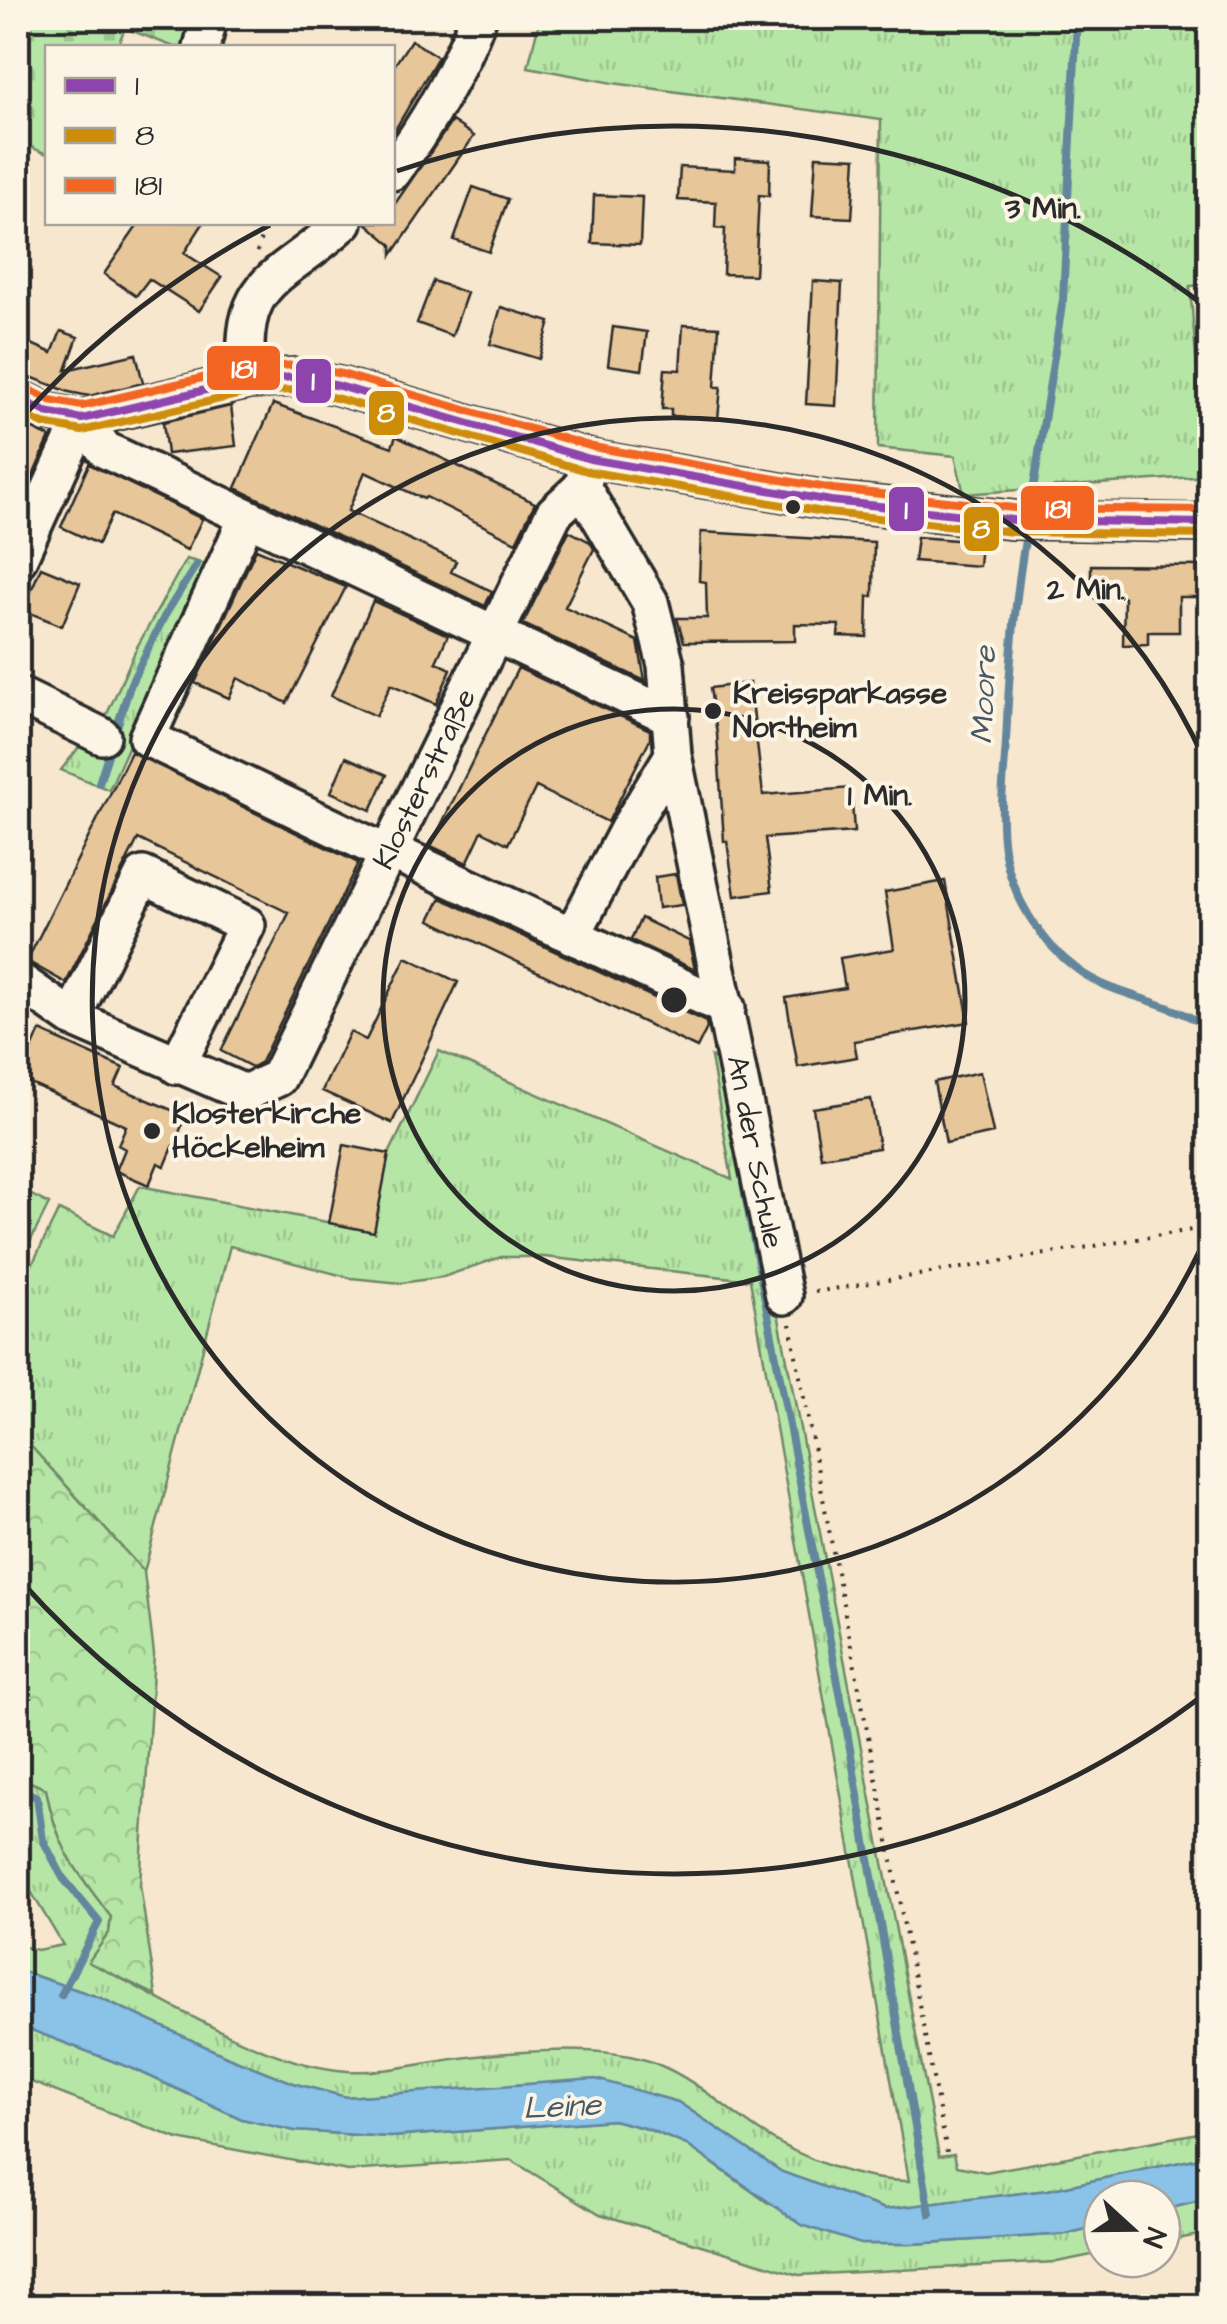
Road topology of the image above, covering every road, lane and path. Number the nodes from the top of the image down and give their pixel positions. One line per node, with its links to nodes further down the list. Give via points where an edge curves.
1 (209, 18): 3 (street)
2 (478, 18): 4 (street, via 427,126)
3 (203, 45)
4 (395, 168)
5 (341, 225): 6 (street, via 274,275 252,308)
6 (248, 380): 8 (street); 9 (street, via 295,377 340,386)
7 (18, 398): 8 (street)
8 (82, 420): 10 (street, via 106,450); 12 (street)
9 (586, 473): 11 (street, via 1013,520); 13 (street, Klosterstraße, via 554,514); 15 (street, An der Schule, via 650,602)
10 (247, 518): 13 (street); 18 (street, via 147,738)
11 (1210, 524)
12 (18, 560)
13 (495, 636): 15 (street); 18 (street, Klosterstraße)
14 (18, 695): 16 (street)
15 (671, 717): 17 (street, An der Schule)
16 (102, 736)
17 (673, 756): 19 (street); 21 (street, An der Schule)
18 (390, 851): 19 (street); 23 (street, Klosterstraße, via 278,1078 245,1093)
19 (572, 936): 21 (street)
20 (18, 980): 22 (street)
21 (727, 1008): 25 (street, An der Schule)
22 (72, 1018): 23 (street); 23 (street, via 144,875 247,924)
23 (177, 1066)
24 (1210, 1227): 25 (path)
25 (784, 1296): 26 (path)
26 (946, 2152)

